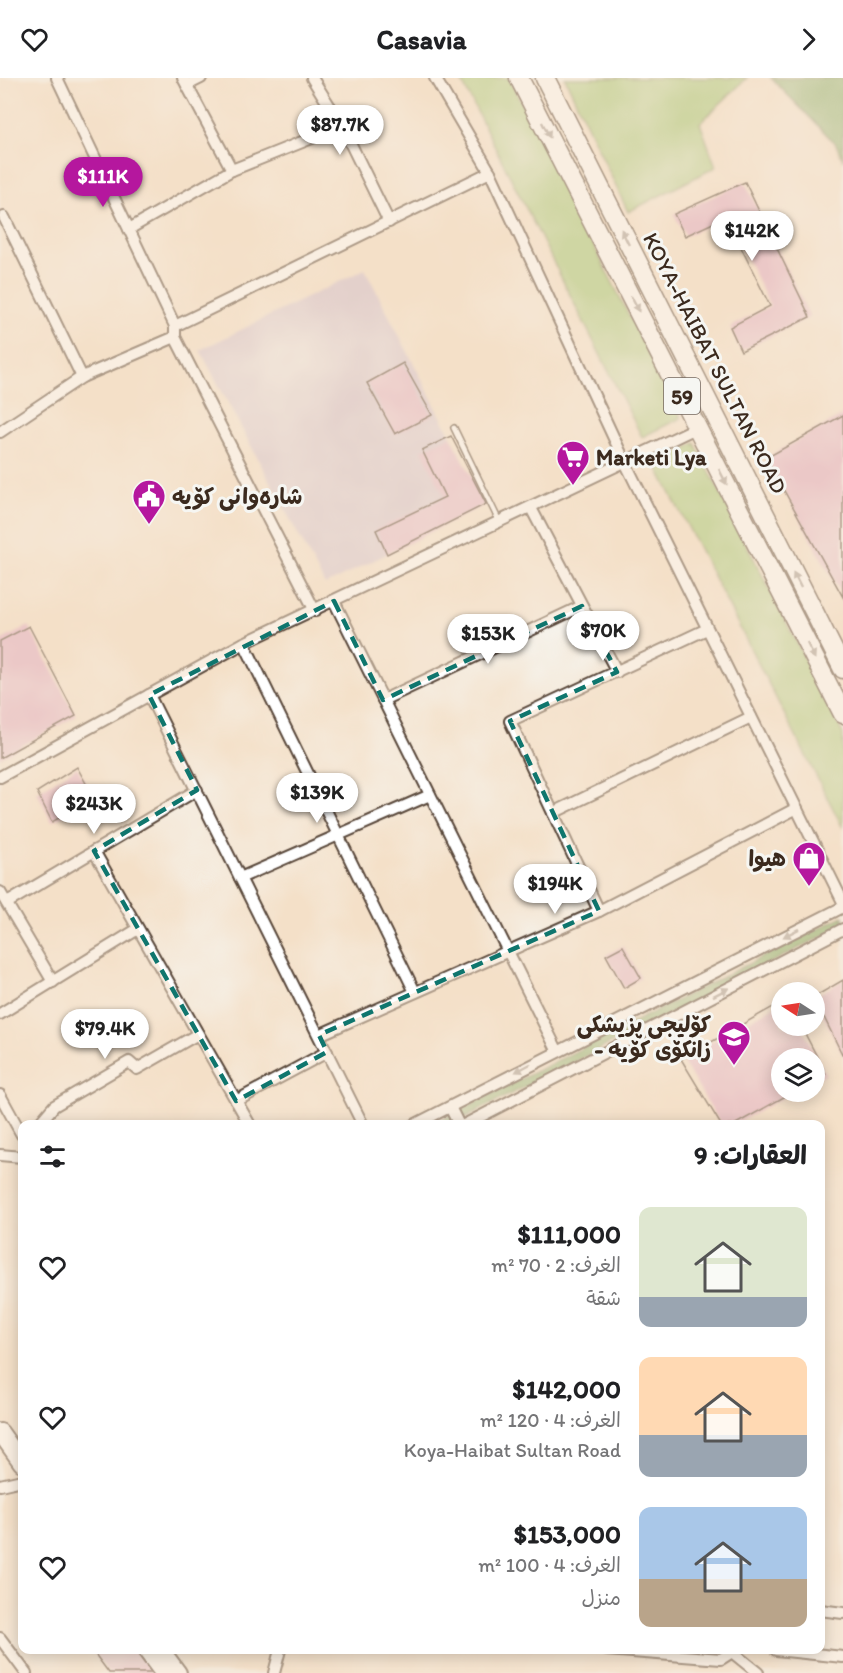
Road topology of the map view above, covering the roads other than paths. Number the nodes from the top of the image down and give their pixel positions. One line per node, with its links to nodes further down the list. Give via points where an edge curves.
1 (57, 78): 13 (street)
2 (201, 78): 7 (street)
3 (312, 78): 8 (street)
4 (435, 78): 10 (street)
5 (519, 78): 17 (main road, KOYA-HAIBAT SULTAN ROAD / 59, one-way to 17)
6 (545, 78): 27 (main road, KOYA-HAIBAT SULTAN ROAD / 59, one-way to 6)
7 (185, 82): 9 (street)
8 (342, 126): 9 (street); 12 (street)
9 (232, 170): 13 (street)
10 (490, 172): 12 (street); 19 (street)
11 (4, 217): 15 (street)
12 (389, 222): 14 (street)
13 (129, 229): 14 (street)
14 (175, 332): 15 (street); 24 (street)
15 (82, 377): 16 (street)
16 (1, 427)
17 (698, 427): 19 (street); 31 (main road, KOYA-HAIBAT SULTAN ROAD / 59, one-way to 31)
18 (454, 428): 21 (lane)
19 (625, 462): 20 (street); 25 (street)
20 (531, 508): 21 (street); 23 (street)
21 (500, 523): 22 (street)
22 (334, 601): 24 (street); 30 (street)
23 (582, 606): 28 (street); 30 (street)
24 (315, 610): 26 (street)
25 (708, 629): 28 (street); 32 (street)
26 (244, 643): 29 (street); 38 (street)
27 (843, 669)
28 (616, 672): 37 (street, via 510,722)
29 (149, 695): 33 (street); 34 (street)
30 (383, 700): 35 (street)
31 (843, 714)
32 (752, 717): 36 (street); 37 (street)
33 (0, 777)
34 (196, 790): 39 (street); 40 (street)
35 (430, 795): 38 (street); 48 (street)
36 (796, 808): 42 (street); 45 (street)
37 (553, 813): 45 (street)
38 (338, 835): 40 (street); 50 (street)
39 (94, 851): 43 (street); 46 (street)
40 (240, 878): 53 (street)
41 (0, 892): 43 (street)
42 (843, 902)
43 (7, 903): 49 (street)
44 (843, 907): 54 (street, one-way to 54)
45 (599, 911): 48 (street)
46 (138, 928): 49 (street); 52 (street)
47 (843, 929): 64 (street, one-way to 47)
48 (508, 951): 50 (street); 54 (street)
49 (53, 982): 51 (street)
50 (415, 992): 53 (street)
51 (0, 1014)
52 (198, 1034): 57 (street); 59 (street, via 137,1069 129,1062 54,1106)
53 (319, 1035): 55 (street)
54 (557, 1050): 58 (street, one-way to 58)
55 (327, 1052): 57 (street); 61 (street)
56 (0, 1095): 65 (street)
57 (236, 1101): 60 (street)
58 (450, 1107): 62 (street); 63 (street)
59 (42, 1120)
60 (247, 1120)
61 (361, 1120)
62 (424, 1120)
63 (456, 1120)
64 (481, 1120)
65 (18, 1128)
66 (0, 1155): 67 (street)
67 (18, 1157)
68 (0, 1432): 69 (street)
69 (18, 1457)
70 (18, 1481): 71 (street)
71 (0, 1485)
72 (825, 1611): 73 (street)
73 (843, 1613)
74 (0, 1638): 83 (street)
75 (150, 1654): 84 (street)
76 (164, 1654): 85 (street)
77 (279, 1654): 86 (street)
78 (658, 1654): 79 (street, via 721,1659)
79 (729, 1654)
80 (737, 1654): 87 (street)
81 (814, 1654): 82 (street)
82 (843, 1657)
83 (26, 1673)
84 (164, 1673)
85 (178, 1673)
86 (274, 1673)
87 (758, 1673)

